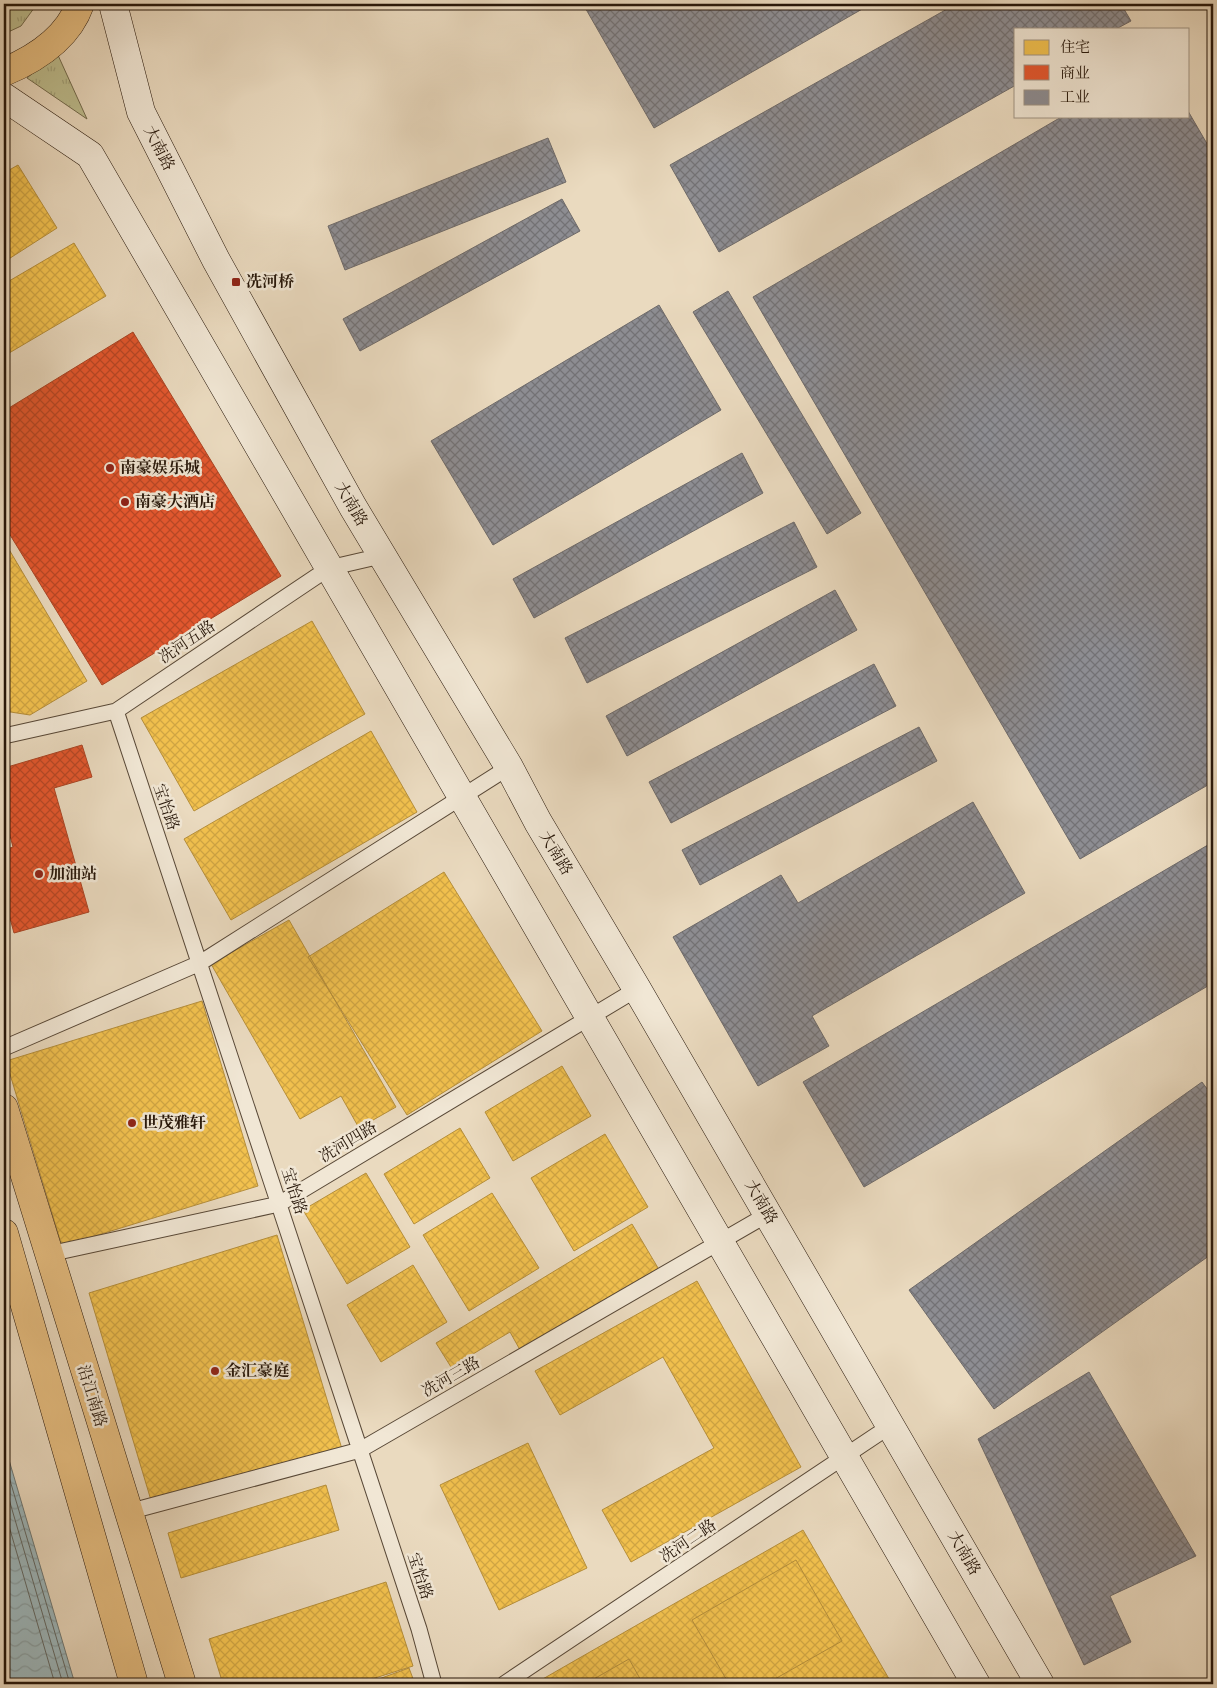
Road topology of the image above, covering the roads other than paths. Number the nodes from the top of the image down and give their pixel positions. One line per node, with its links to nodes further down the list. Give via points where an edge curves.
1 (80, 4): 3 (main road, via 62,34 26,63)
2 (113, 4): 5 (street, 大南路, via 141,112 216,260)
3 (4, 72)
4 (4, 97): 6 (street, via 90,155)
5 (381, 556): 6 (lane, 冼河五路); 9 (street, 大南路)
6 (329, 568): 7 (lane, 冼河五路); 10 (street)
7 (116, 711): 8 (lane, 冼河五路); 11 (lane, 宝怡路)
8 (4, 736)
9 (509, 767): 10 (lane); 12 (street, 大南路)
10 (462, 796): 11 (lane); 13 (street)
11 (200, 963): 14 (lane); 16 (lane, 宝怡路)
12 (637, 989): 13 (lane, 冼河四路); 17 (street, 大南路)
13 (590, 1017): 16 (lane, 冼河四路); 19 (street)
14 (4, 1048)
15 (4, 1108): 20 (main road, 沿江南路)
16 (279, 1204): 20 (lane, 冼河四路); 22 (lane, 宝怡路)
17 (768, 1214): 19 (lane, 冼河三路); 21 (street, 大南路)
18 (4, 1233): 25 (main road)
19 (720, 1242): 22 (lane, 冼河三路); 23 (street)
20 (49, 1254): 24 (main road, 沿江南路)
21 (890, 1426): 23 (lane, 冼河二路); 30 (street, 大南路)
22 (360, 1450): 24 (lane, 冼河三路); 27 (lane, 宝怡路)
23 (844, 1457): 28 (lane, 冼河二路); 29 (street)
24 (128, 1512): 26 (main road, 沿江南路)
25 (134, 1684)
26 (182, 1684)
27 (434, 1684)
28 (504, 1684)
29 (976, 1684)
30 (1040, 1684)

